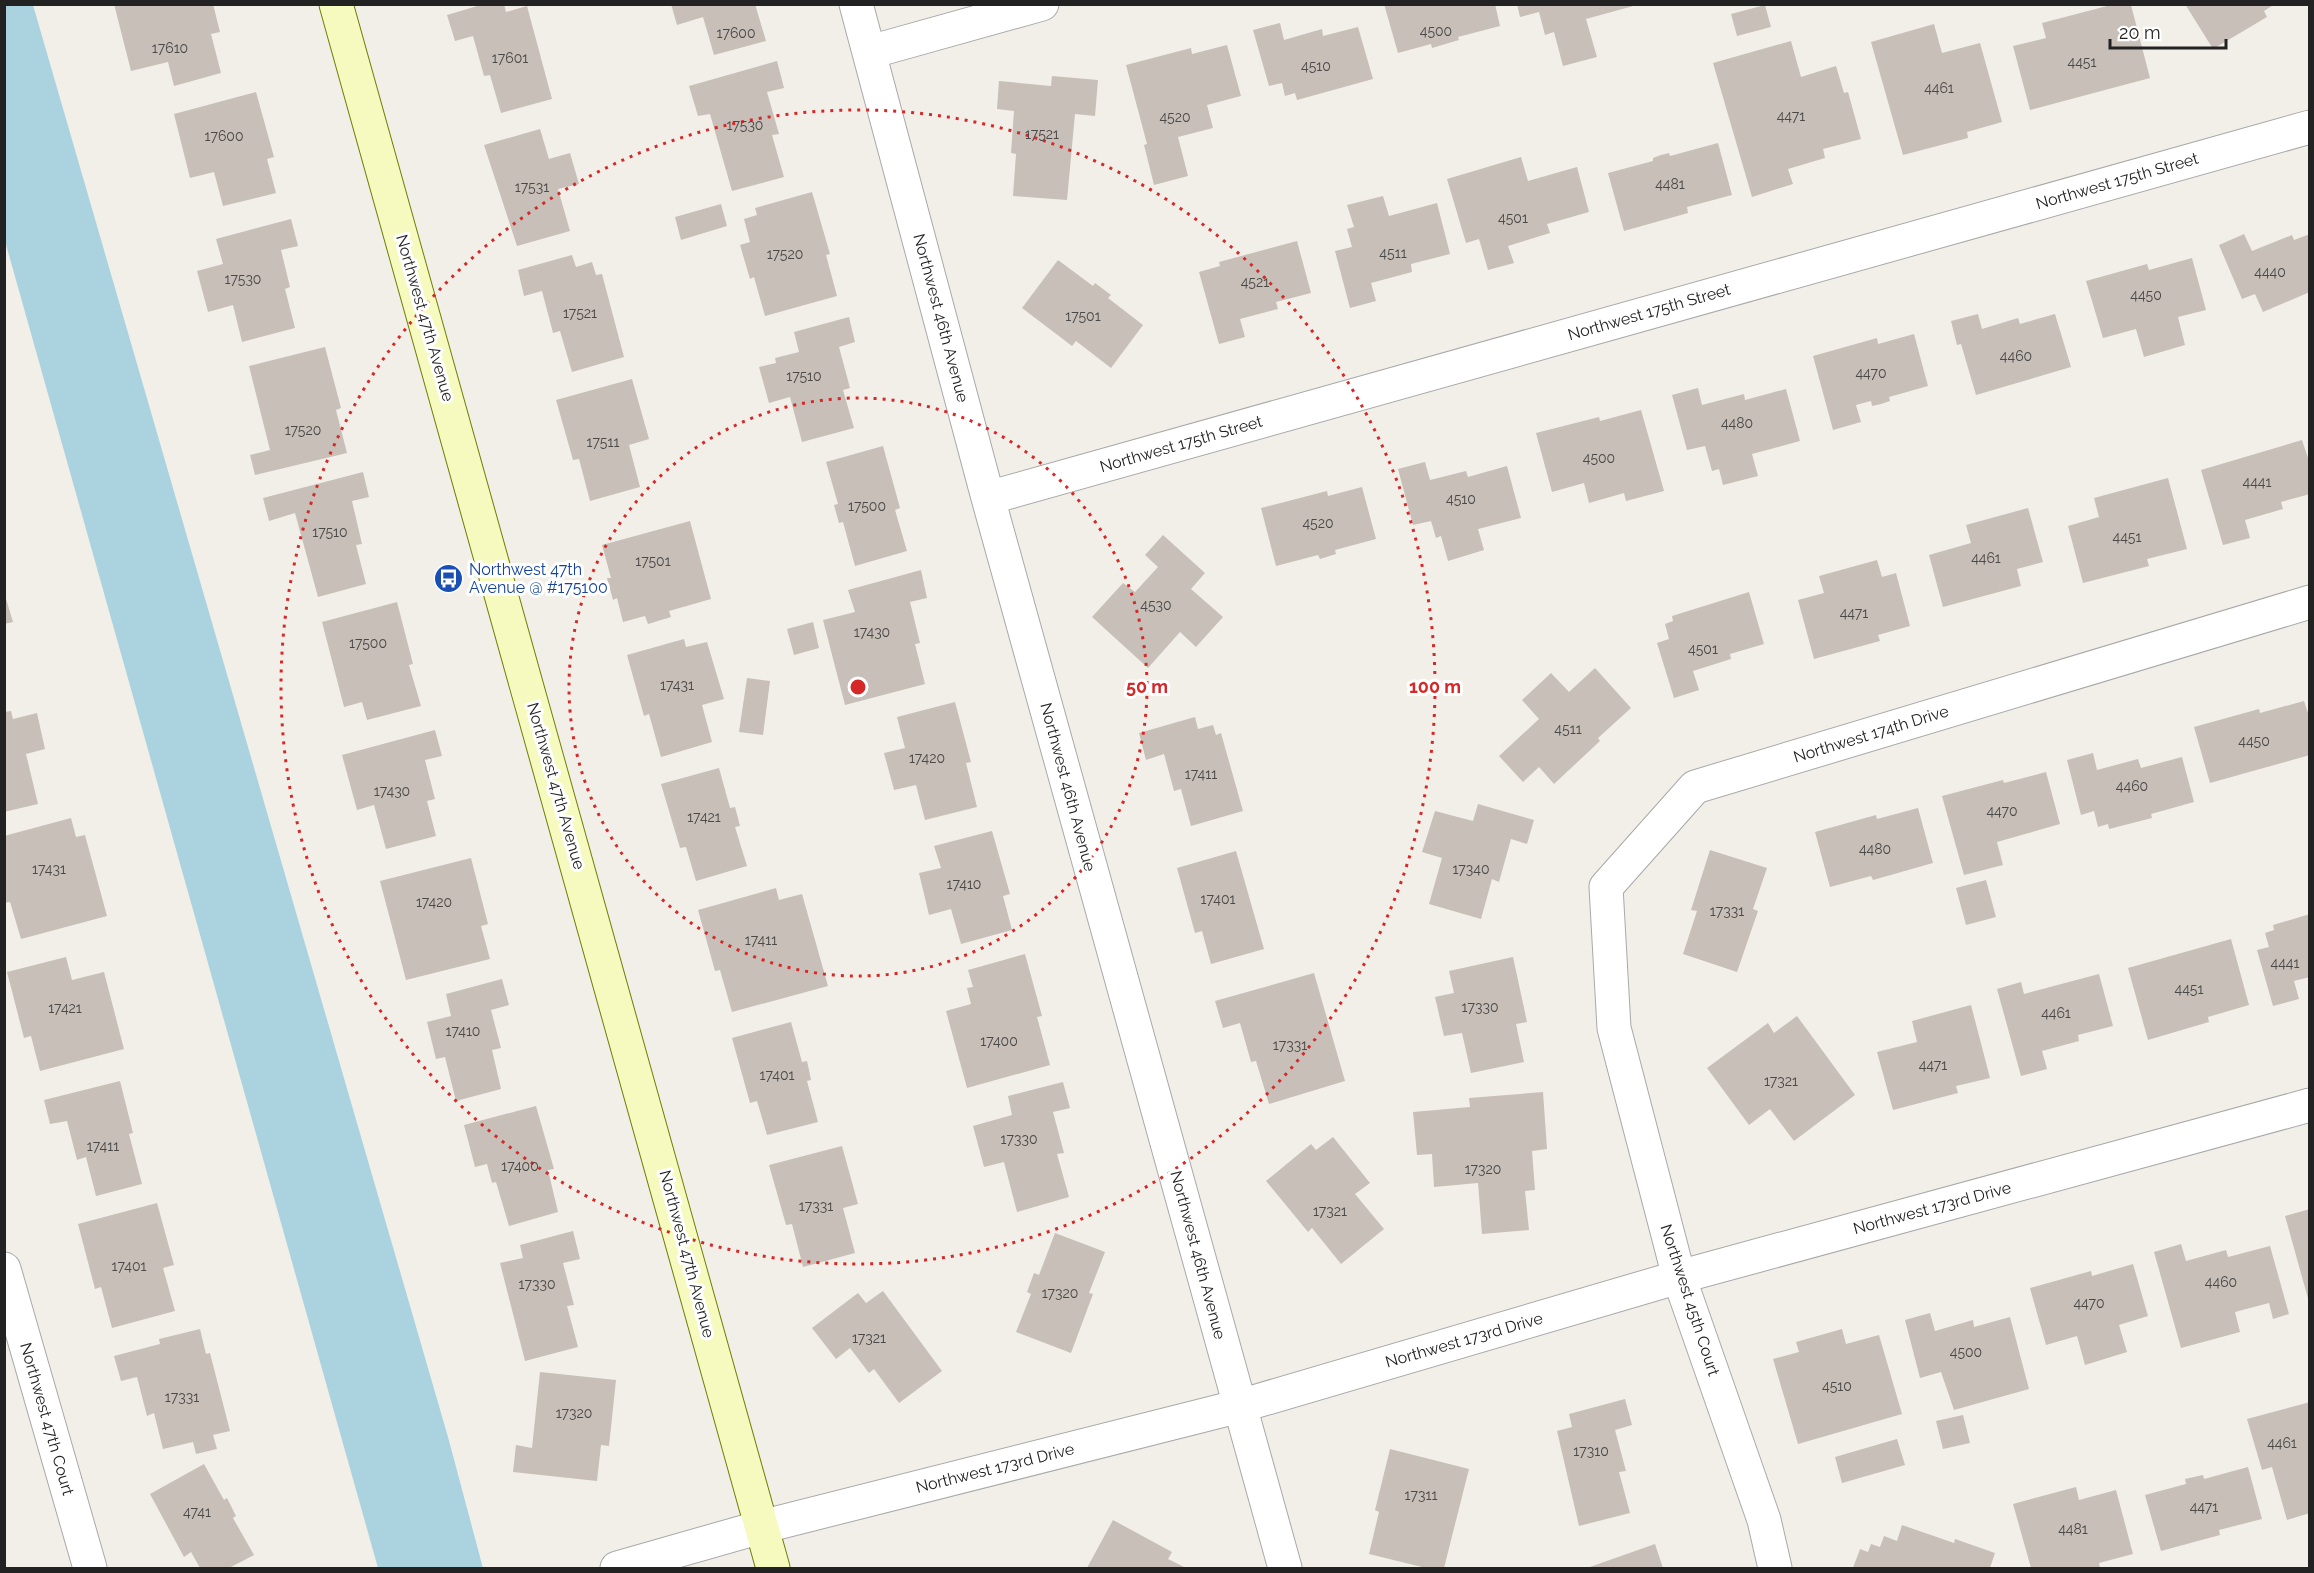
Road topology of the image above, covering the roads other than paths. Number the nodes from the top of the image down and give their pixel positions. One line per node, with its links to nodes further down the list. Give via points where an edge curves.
1 (336, 4): 13 (main road, Northwest 47th Avenue)
2 (856, 4): 4 (street, Northwest 46th Avenue)
3 (1042, 4): 4 (street)
4 (870, 52): 6 (street, Northwest 46th Avenue)
5 (2310, 127): 6 (street, Northwest 175th Street)
6 (988, 498): 12 (street, Northwest 46th Avenue)
7 (2310, 602): 8 (street, Northwest 174th Drive, via 1695,787 1606,886)
8 (1614, 1028): 11 (street, Northwest 45th Court)
9 (2310, 1105): 11 (street, Northwest 173rd Drive)
10 (4, 1269): 14 (street, Northwest 47th Court)
11 (1679, 1277): 12 (street, Northwest 173rd Drive); 18 (street, Northwest 45th Court, via 1764,1520)
12 (1240, 1406): 13 (street, Northwest 173rd Drive); 17 (street, Northwest 46th Avenue)
13 (761, 1527): 15 (street, Northwest 173rd Drive); 16 (main road, Northwest 47th Avenue)
14 (90, 1569)
15 (617, 1569)
16 (773, 1569)
17 (1285, 1569)
18 (1775, 1569)

